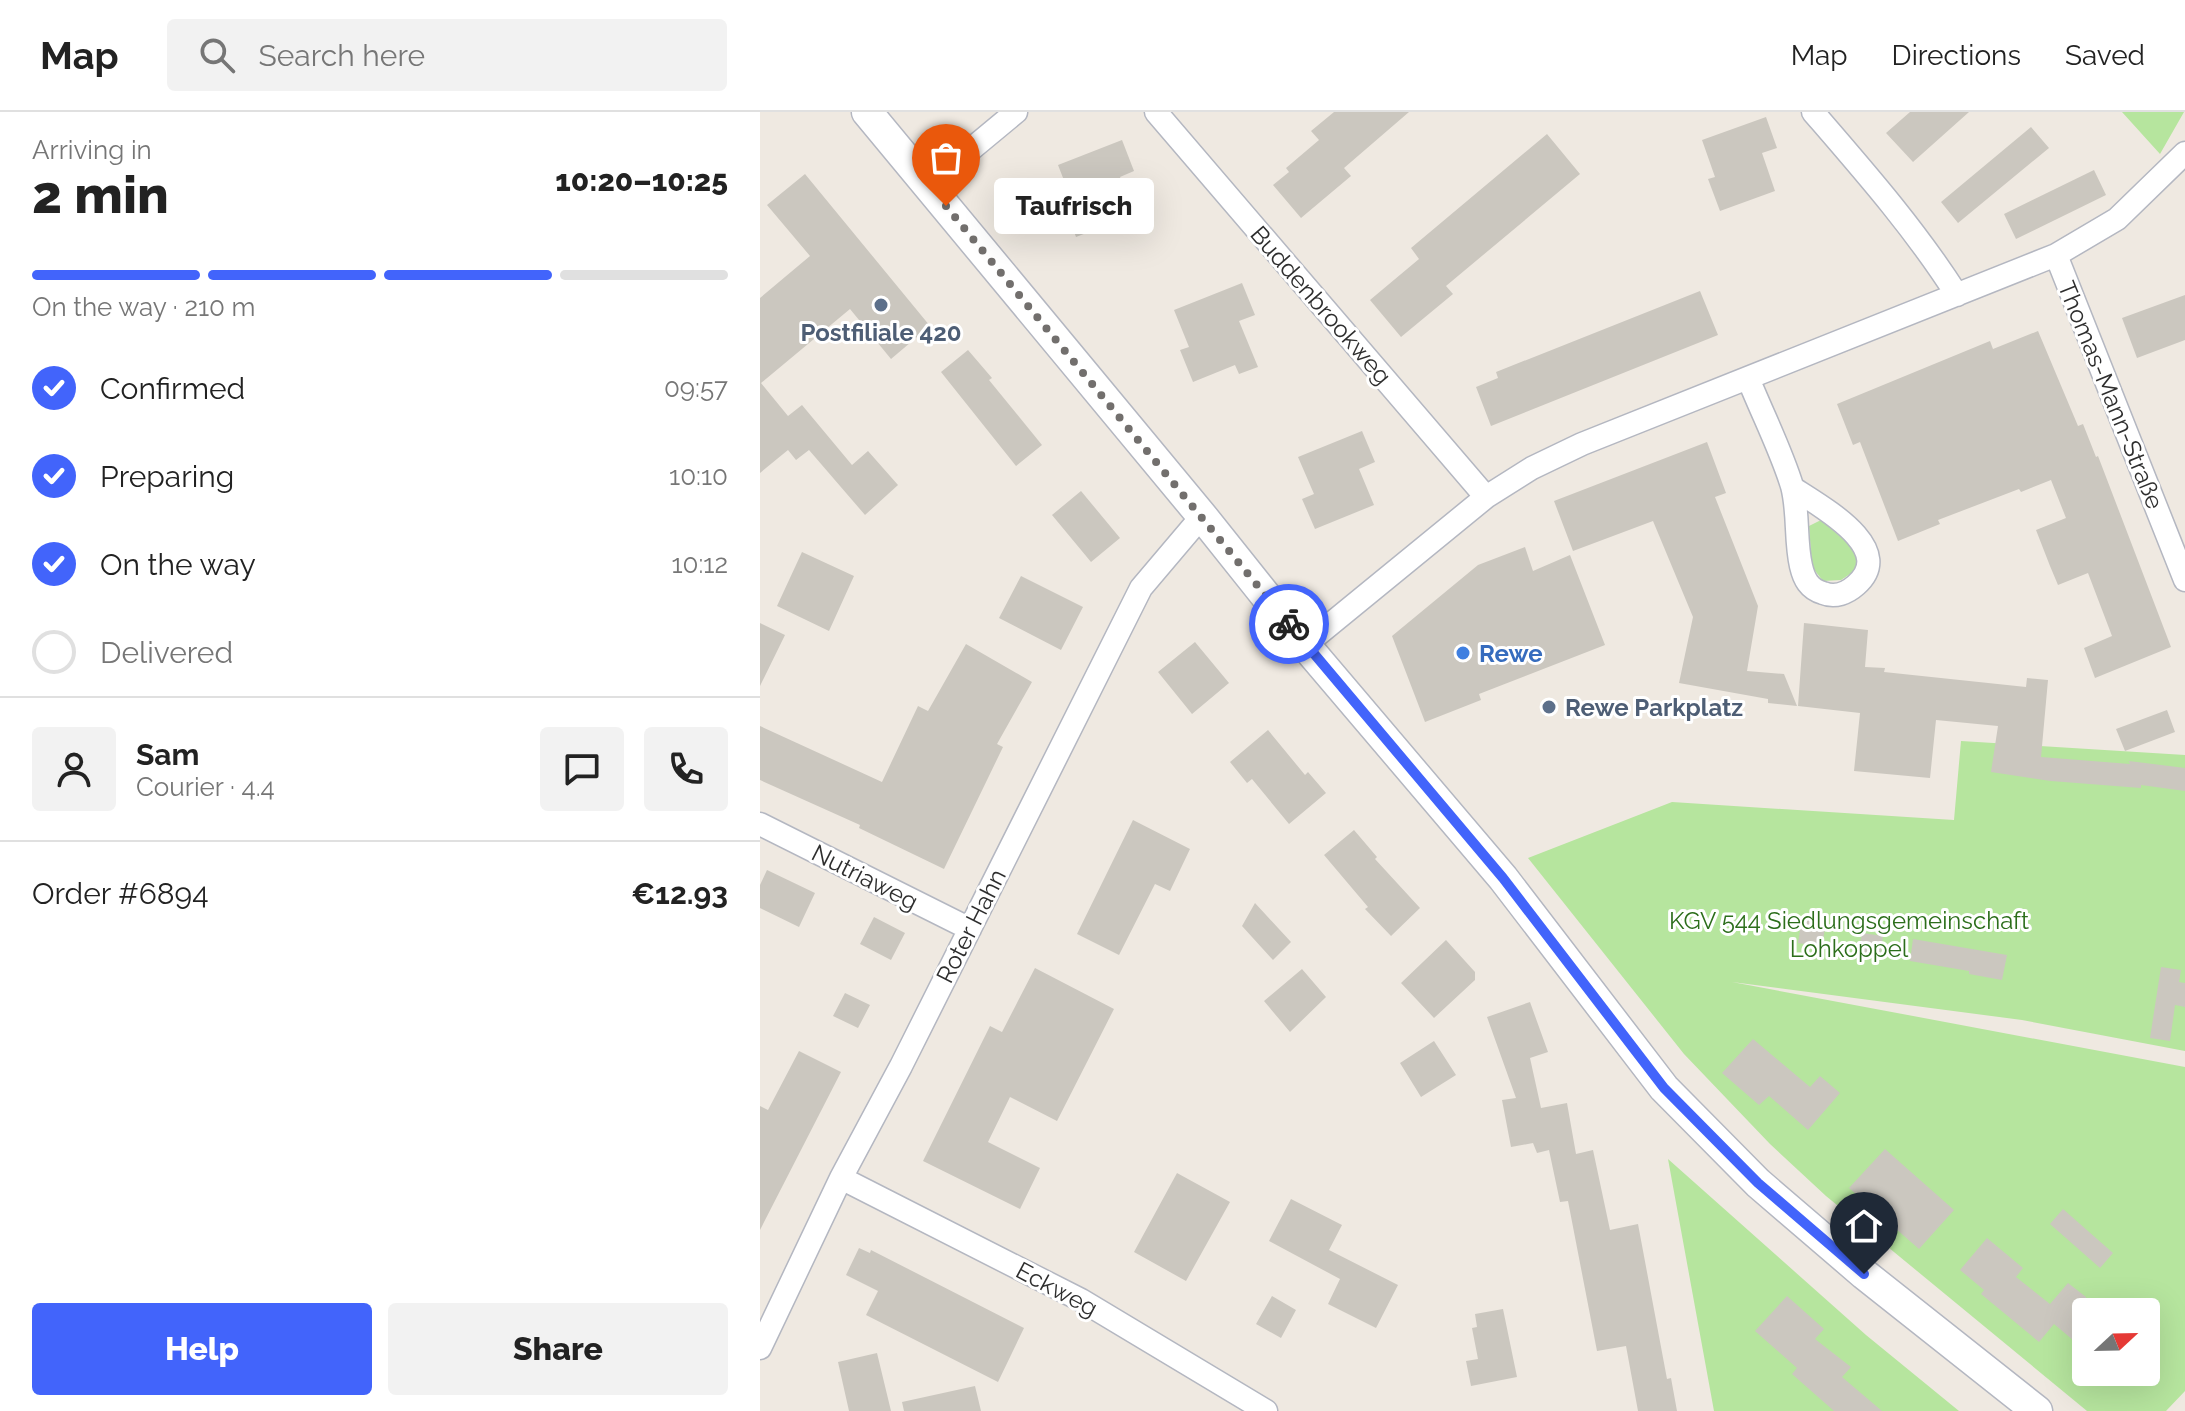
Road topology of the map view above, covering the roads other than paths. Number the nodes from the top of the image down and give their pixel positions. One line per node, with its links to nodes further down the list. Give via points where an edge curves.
1 (867, 112): 6 (street)
2 (1016, 112): 6 (street)
3 (1156, 112): 11 (street, Buddenbrookweg)
4 (1813, 112): 8 (street, via 1933,257)
5 (2185, 153): 7 (street, Thomas-Mann-Straße, via 2117,219)
6 (928, 185): 12 (street)
7 (2056, 255): 8 (street, Thomas-Mann-Straße); 13 (street, Thomas-Mann-Straße)
8 (1957, 295): 9 (street, Thomas-Mann-Straße)
9 (1748, 378): 10 (street); 11 (street, Thomas-Mann-Straße, via 1582,444)
10 (1793, 488): 10 (street, via 1804,577 1821,593 1843,594 1868,568 1865,548 1838,518)
11 (1486, 497): 14 (street, Thomas-Mann-Straße)
12 (1202, 516): 14 (street); 16 (street, Roter Hahn, via 1141,588)
13 (2185, 580)
14 (1305, 645): 20 (street, via 1503,878 1664,1088 1758,1183)
15 (760, 824): 16 (street, Nutriaweg)
16 (970, 929): 17 (street, Roter Hahn)
17 (841, 1178): 18 (street, Roter Hahn); 19 (street, Eckweg, via 1081,1300)
18 (760, 1348)
19 (1266, 1411)
20 (2037, 1411)

